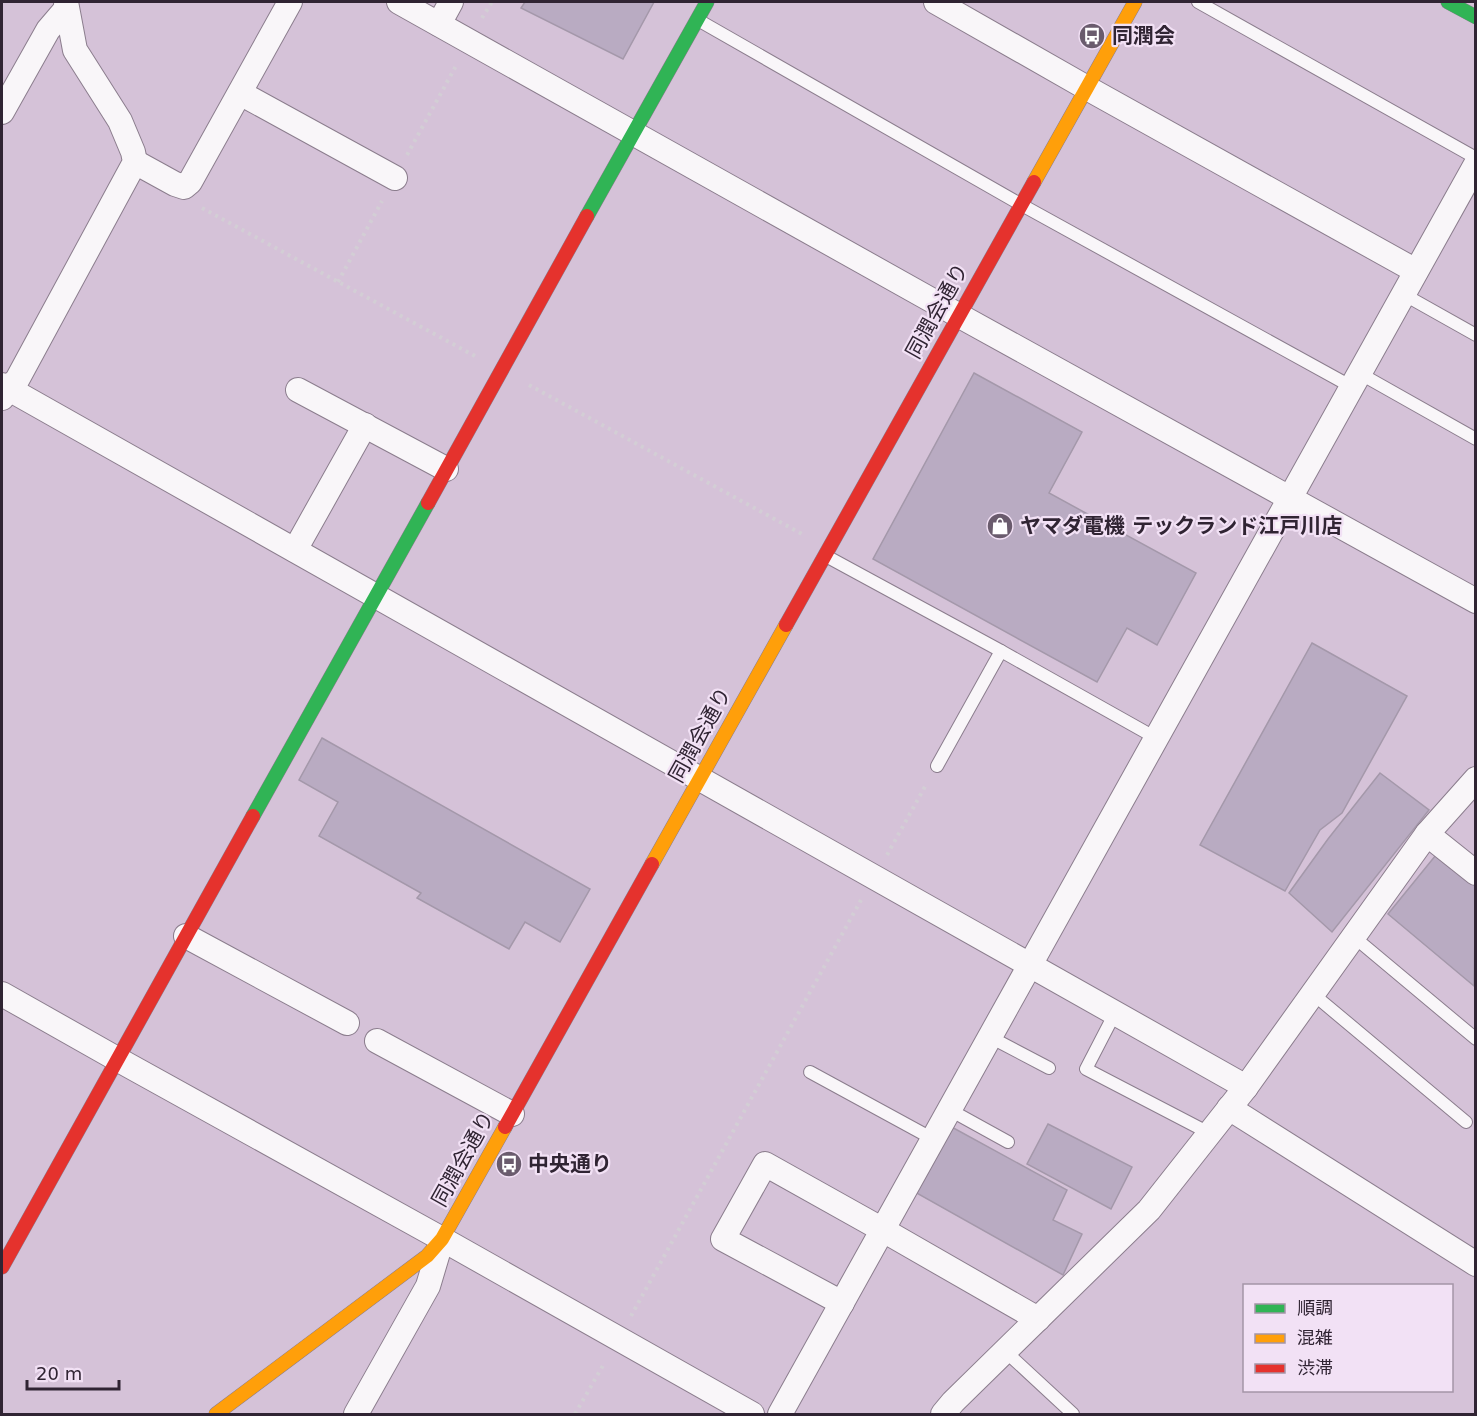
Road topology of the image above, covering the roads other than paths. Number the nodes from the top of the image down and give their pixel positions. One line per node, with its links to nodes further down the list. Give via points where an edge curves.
1 (290, 2): 14 (street)
2 (399, 2): 12 (street)
3 (451, 2): 12 (street)
4 (707, 2): 11 (main road)
5 (936, 2): 13 (street)
6 (1135, 2): 13 (main road, 同潤会通り)
7 (1198, 2): 17 (lane)
8 (1448, 2): 10 (main road)
9 (66, 5): 15 (street); 18 (street, via 75,50 120,121)
10 (1476, 17)
11 (697, 19): 16 (main road); 21 (lane)
12 (439, 24): 16 (street)
13 (1086, 88): 21 (main road, 同潤会通り); 22 (street)
14 (240, 93): 18 (street, via 184,187); 20 (street)
15 (2, 112)
16 (634, 133): 24 (street); 31 (main road)
17 (1476, 159)
18 (135, 162): 27 (street, via 17,380)
19 (1476, 164): 22 (street)
20 (395, 178)
21 (1020, 204): 24 (main road, 同潤会通り); 26 (lane)
22 (1416, 271): 23 (street)
23 (1403, 294): 25 (lane); 26 (street)
24 (958, 315): 32 (street); 34 (main road, 同潤会通り)
25 (1476, 335)
26 (1355, 380): 30 (lane); 32 (street)
27 (4, 390): 33 (street)
28 (298, 390): 29 (street)
29 (364, 425): 31 (street); 33 (street)
30 (1476, 438)
31 (446, 469): 35 (main road)
32 (1290, 498): 36 (street); 38 (street)
33 (295, 550): 35 (street)
34 (826, 552): 37 (lane); 40 (main road, 同潤会通り)
35 (376, 596): 40 (street); 44 (main road)
36 (1476, 601)
37 (1001, 651): 38 (lane); 39 (lane)
38 (1156, 738): 46 (street)
39 (937, 766)
40 (699, 778): 46 (street); 60 (main road, 同潤会通り)
41 (1476, 779): 42 (street)
42 (1427, 834): 43 (street); 45 (street)
43 (1476, 873)
44 (186, 936): 50 (street); 54 (main road)
45 (1354, 937): 48 (street); 52 (lane)
46 (1030, 965): 49 (street); 51 (street)
47 (2, 994): 54 (street)
48 (1313, 994): 57 (street); 61 (lane)
49 (1114, 1013): 57 (street); 62 (lane, via 1086,1069)
50 (347, 1023)
51 (990, 1037): 55 (lane); 59 (street)
52 (1476, 1039)
53 (377, 1041): 60 (street)
54 (117, 1059): 66 (street); 68 (main road)
55 (1049, 1068)
56 (810, 1072): 63 (lane)
57 (1246, 1087): 58 (street)
58 (1229, 1108): 62 (street); 67 (street)
59 (950, 1110): 63 (street); 64 (lane)
60 (512, 1114): 66 (main road, 同潤会通り)
61 (1466, 1122)
62 (1209, 1133): 70 (street, via 1149,1210)
63 (933, 1139): 65 (street)
64 (1008, 1142)
65 (883, 1230): 69 (street); 69 (street, via 765,1164 723,1239); 70 (street)
66 (442, 1239): 72 (main road, 同潤会通り, via 427,1256); 73 (street, via 428,1286); 74 (street)
67 (1476, 1264)
68 (2, 1266)
69 (842, 1303): 75 (street)
70 (1038, 1319): 71 (street)
71 (1005, 1351): 76 (street); 77 (lane)
72 (216, 1414)
73 (356, 1414)
74 (752, 1414)
75 (780, 1414)
76 (943, 1414)
77 (1073, 1414)

